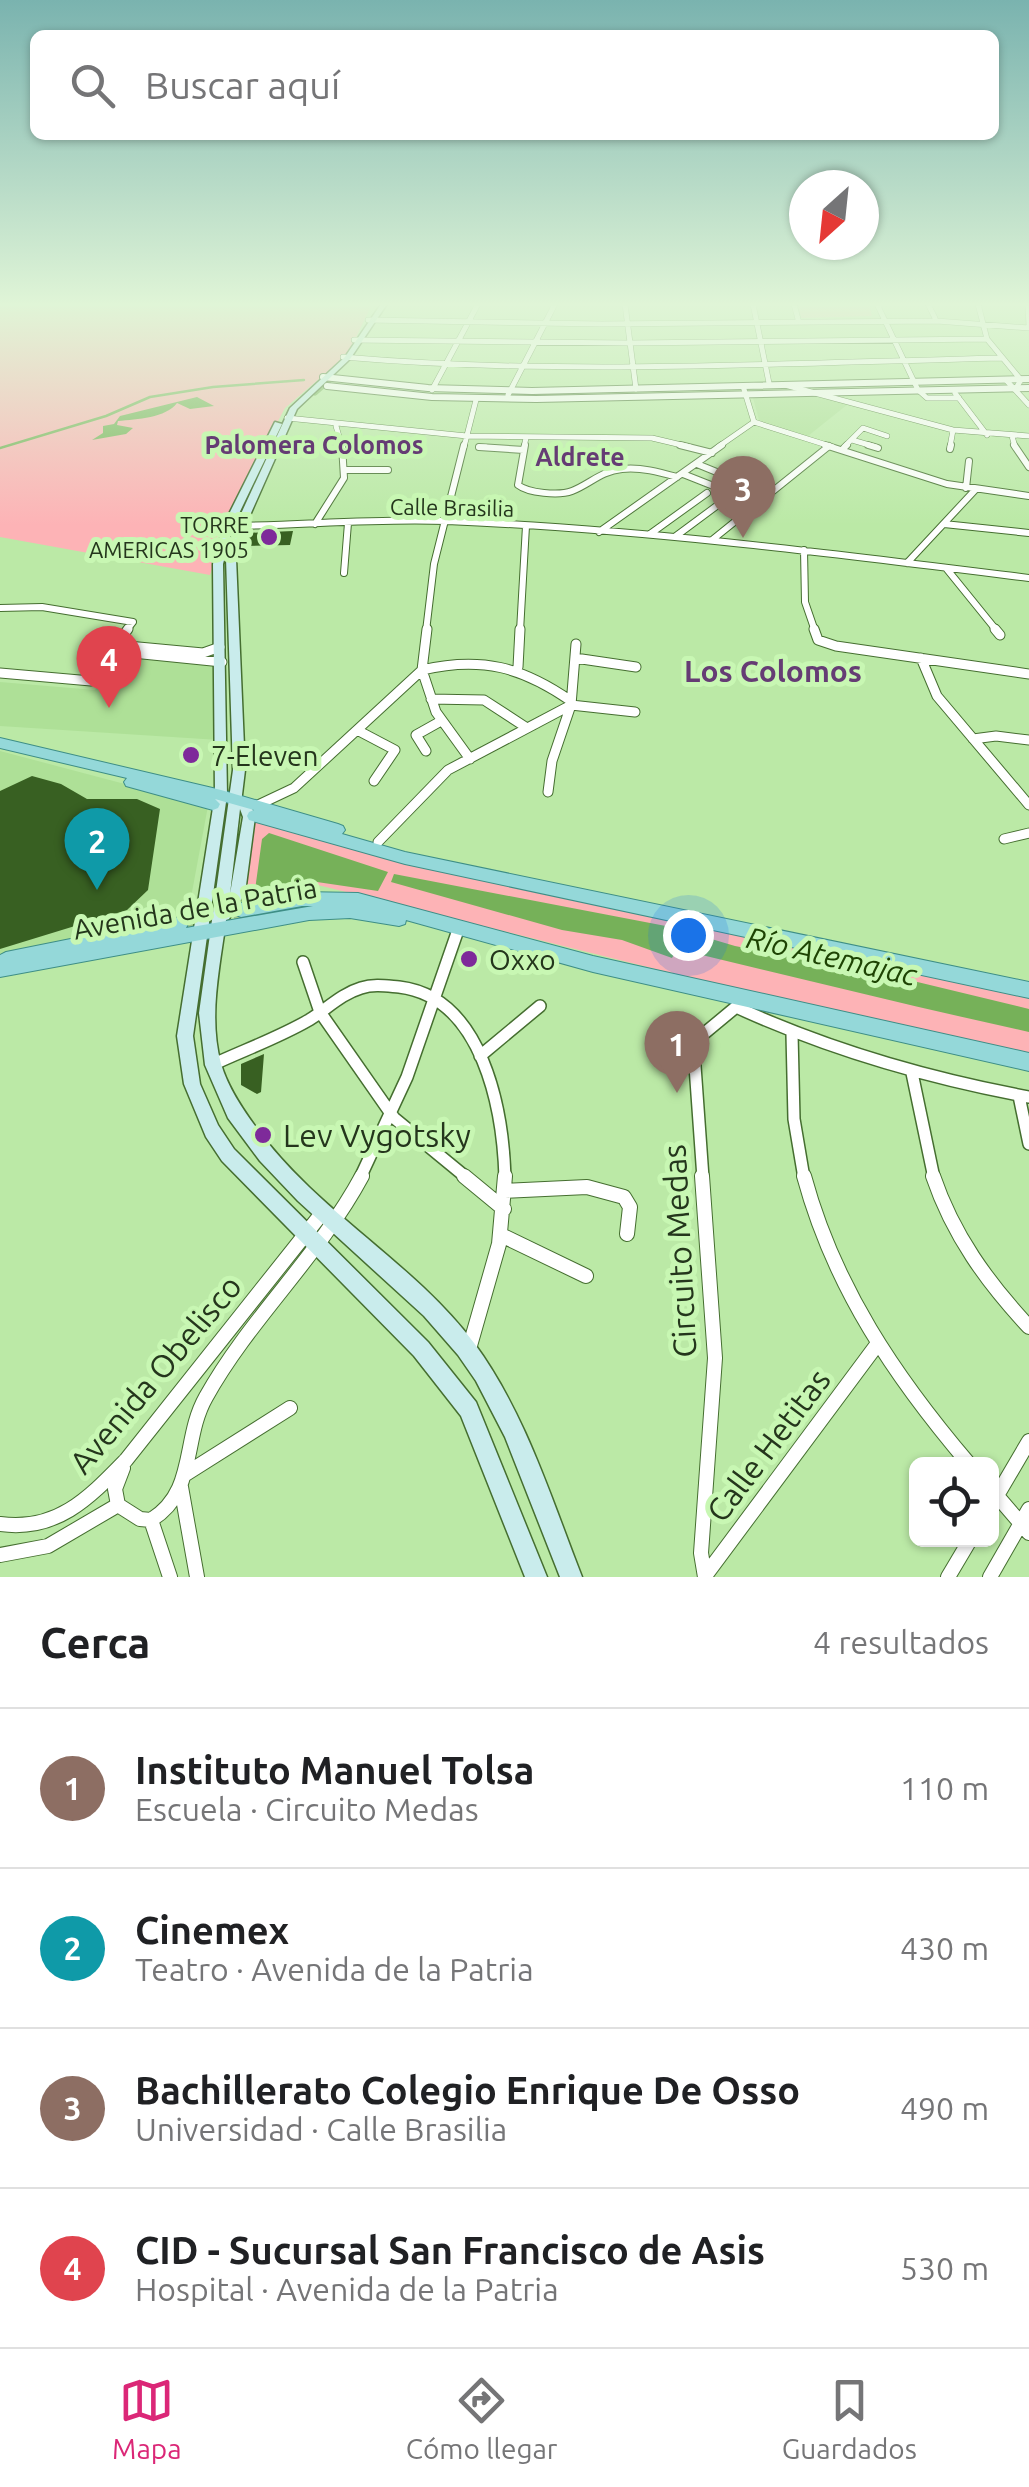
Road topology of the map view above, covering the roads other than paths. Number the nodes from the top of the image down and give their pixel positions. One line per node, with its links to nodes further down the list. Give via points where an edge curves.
1 (330, 378): 8 (main road)
2 (440, 378): 15 (street)
3 (517, 378): 21 (street)
4 (634, 378): 16 (street)
5 (771, 378): 10 (street)
6 (909, 378): 9 (street)
7 (1025, 379): 12 (street)
8 (328, 380): 11 (street); 19 (street); 25 (main road); 64 (main road, via 282,418)
9 (911, 382): 10 (street); 12 (street, via 995,380); 17 (street)
10 (773, 383): 13 (street); 20 (street)
11 (392, 386): 15 (street); 19 (street)
12 (1010, 386): 14 (street); 18 (street); 24 (street)
13 (743, 388): 16 (street); 20 (street); 21 (street); 26 (street)
14 (1029, 388)
15 (432, 390): 21 (street)
16 (636, 390): 21 (street)
17 (918, 390): 18 (street); 20 (street); 22 (street, via 927,398)
18 (952, 390): 22 (street)
19 (360, 391): 23 (street)
20 (804, 391): 28 (street)
21 (507, 397): 23 (street)
22 (959, 398): 29 (street)
23 (476, 400): 30 (street)
24 (1029, 405)
25 (288, 418): 27 (street); 62 (main road)
26 (754, 422): 36 (street); 44 (street)
27 (336, 426): 30 (street); 48 (street)
28 (953, 430): 29 (street); 39 (street)
29 (987, 435): 32 (street)
30 (466, 436): 34 (street); 58 (street)
31 (887, 436): 35 (street, via 864,428)
32 (1012, 436): 33 (street); 42 (street)
33 (1029, 436)
34 (526, 438): 40 (street); 44 (street, via 652,438)
35 (852, 440): 38 (street); 41 (street)
36 (828, 446): 41 (street); 69 (street)
37 (479, 447): 40 (street)
38 (878, 448)
39 (950, 448)
40 (524, 450): 50 (street, via 518,485 528,490 569,492 621,470)
41 (842, 450): 52 (street)
42 (1016, 452): 43 (street); 47 (street)
43 (1029, 452)
44 (712, 453): 46 (street)
45 (969, 460): 52 (street)
46 (697, 464): 50 (street); 51 (street)
47 (1029, 466)
48 (346, 470): 49 (street); 60 (street)
49 (388, 470)
50 (680, 475): 54 (street); 65 (street)
51 (740, 482)
52 (966, 488): 53 (street)
53 (976, 489): 57 (street); 61 (street)
54 (721, 490)
55 (734, 493): 68 (street)
56 (707, 494): 67 (street)
57 (1029, 496)
58 (443, 521): 59 (street, Calle Brasilia); 63 (street, Calle Brasilia); 87 (street)
59 (348, 523): 60 (street, Calle Brasilia); 74 (street)
60 (315, 524): 62 (street, Calle Brasilia)
61 (944, 524): 66 (street); 72 (street)
62 (240, 526): 64 (street, Calle Brasilia); 70 (main road)
63 (526, 526): 65 (street, Calle Brasilia); 85 (street)
64 (227, 529): 70 (main road); 79 (main road, via 217,577)
65 (599, 532): 67 (street, Calle Brasilia)
66 (1029, 533)
67 (647, 535): 68 (street, Calle Brasilia)
68 (674, 537): 69 (street, Calle Brasilia)
69 (712, 540): 71 (street, Calle Brasilia)
70 (236, 542): 84 (main road)
71 (804, 550): 72 (street, Calle Brasilia); 83 (street, via 805,602 814,636 836,646)
72 (907, 563): 73 (street, Calle Brasilia)
73 (946, 568): 75 (street, Calle Brasilia); 77 (street)
74 (344, 572)
75 (1027, 580)
76 (0, 608): 80 (street, via 131,620)
77 (1000, 635)
78 (576, 644): 82 (street)
79 (220, 647): 81 (street); 84 (main road)
80 (115, 648): 81 (street); 88 (street, via 87,682)
81 (159, 653): 84 (street)
82 (575, 658): 86 (street); 91 (street)
83 (921, 658): 89 (street); 96 (street, via 937,696)
84 (227, 661): 103 (main road, via 240,744)
85 (518, 667): 87 (street, via 475,662); 91 (street)
86 (636, 667)
87 (422, 670): 90 (street); 95 (street)
88 (0, 672)
89 (1029, 674)
90 (431, 699): 93 (street); 94 (street, via 486,699)
91 (571, 703): 92 (street); 94 (street); 102 (street)
92 (635, 712)
93 (441, 721): 99 (street, via 416,735); 100 (street)
94 (528, 728): 100 (street)
95 (357, 730): 101 (street, via 396,750); 105 (street, via 294,788)
96 (973, 739): 97 (street); 104 (street)
97 (1029, 740)
98 (0, 744): 103 (main road, Avenida de la Patria)
99 (426, 751)
100 (470, 759): 108 (street, via 437,780)
101 (374, 782)
102 (548, 792)
103 (223, 799): 105 (main road, Avenida de la Patria); 112 (main road, via 249,810 249,817 238,893); 114 (main road)
104 (1029, 806)
105 (255, 810): 108 (main road, Avenida de la Patria); 109 (main road, Avenida de la Patria)
106 (1029, 833): 107 (street)
107 (1004, 838)
108 (378, 842): 109 (main road, Avenida de la Patria)
109 (434, 861): 118 (main road, Avenida de la Patria)
110 (242, 910): 113 (main road, Avenida de la Patria, via 345,898)
111 (180, 924): 115 (main road, Avenida de la Patria)
112 (221, 924): 113 (main road, Avenida de la Patria, via 328,912); 114 (main road, Avenida de la Patria); 126 (main road, via 207,1013)
113 (458, 930): 119 (street); 120 (main road, Avenida de la Patria)
114 (200, 934): 117 (main road, Avenida de la Patria); 136 (main road, via 185,1036 192,1084 228,1155)
115 (0, 961)
116 (302, 962): 122 (street)
117 (0, 969)
118 (1029, 990)
119 (436, 996): 122 (street, via 376,985 344,994); 124 (street); 129 (street)
120 (732, 1001): 123 (street); 125 (main road, Avenida de la Patria); 160 (street, Circuito Medas, via 694,1052 714,1358)
121 (540, 1006): 124 (street)
122 (320, 1012): 126 (street); 129 (street)
123 (792, 1034): 127 (street); 139 (street, via 794,1118 812,1204 845,1290)
124 (480, 1056): 131 (street, via 502,1135)
125 (1029, 1062)
126 (212, 1065): 133 (main road, via 246,1134)
127 (912, 1073): 128 (street); 138 (street, via 921,1141 949,1218 987,1279)
128 (1024, 1096): 130 (street)
129 (394, 1118): 132 (street); 133 (street)
130 (1029, 1144)
131 (504, 1192): 132 (street); 134 (street, via 587,1187 624,1197)
132 (504, 1209): 135 (street)
133 (330, 1215): 136 (street, Avenida Obelisco); 140 (main road)
134 (628, 1234)
135 (500, 1235): 137 (street); 140 (street)
136 (311, 1241): 141 (street, Avenida Obelisco); 142 (street, Avenida Obelisco); 156 (main road, via 421,1349 468,1409)
137 (586, 1276)
138 (1029, 1328)
139 (876, 1346): 145 (street); 160 (street, Calle Hetitas)
140 (468, 1352): 159 (main road, via 516,1439)
141 (181, 1391): 142 (street, via 194,1390); 146 (street, Avenida Obelisco)
142 (201, 1404): 147 (street, Avenida Obelisco)
143 (290, 1408): 147 (street)
144 (1029, 1441): 148 (street)
145 (963, 1457)
146 (126, 1460): 150 (street, via 115,1490); 153 (street, Avenida Obelisco, via 62,1518 36,1528)
147 (182, 1481): 151 (street, via 168,1510); 158 (street)
148 (999, 1488)
149 (999, 1502): 152 (street)
150 (118, 1505): 151 (street, Avenida Obelisco); 155 (street, Avenida Obelisco, via 50,1546)
151 (151, 1520): 157 (street)
152 (1026, 1522): 162 (street)
153 (0, 1524)
154 (966, 1547): 161 (street)
155 (0, 1555)
156 (528, 1573)
157 (170, 1577)
158 (197, 1577)
159 (571, 1577)
160 (705, 1577)
161 (948, 1577)
162 (990, 1577)

